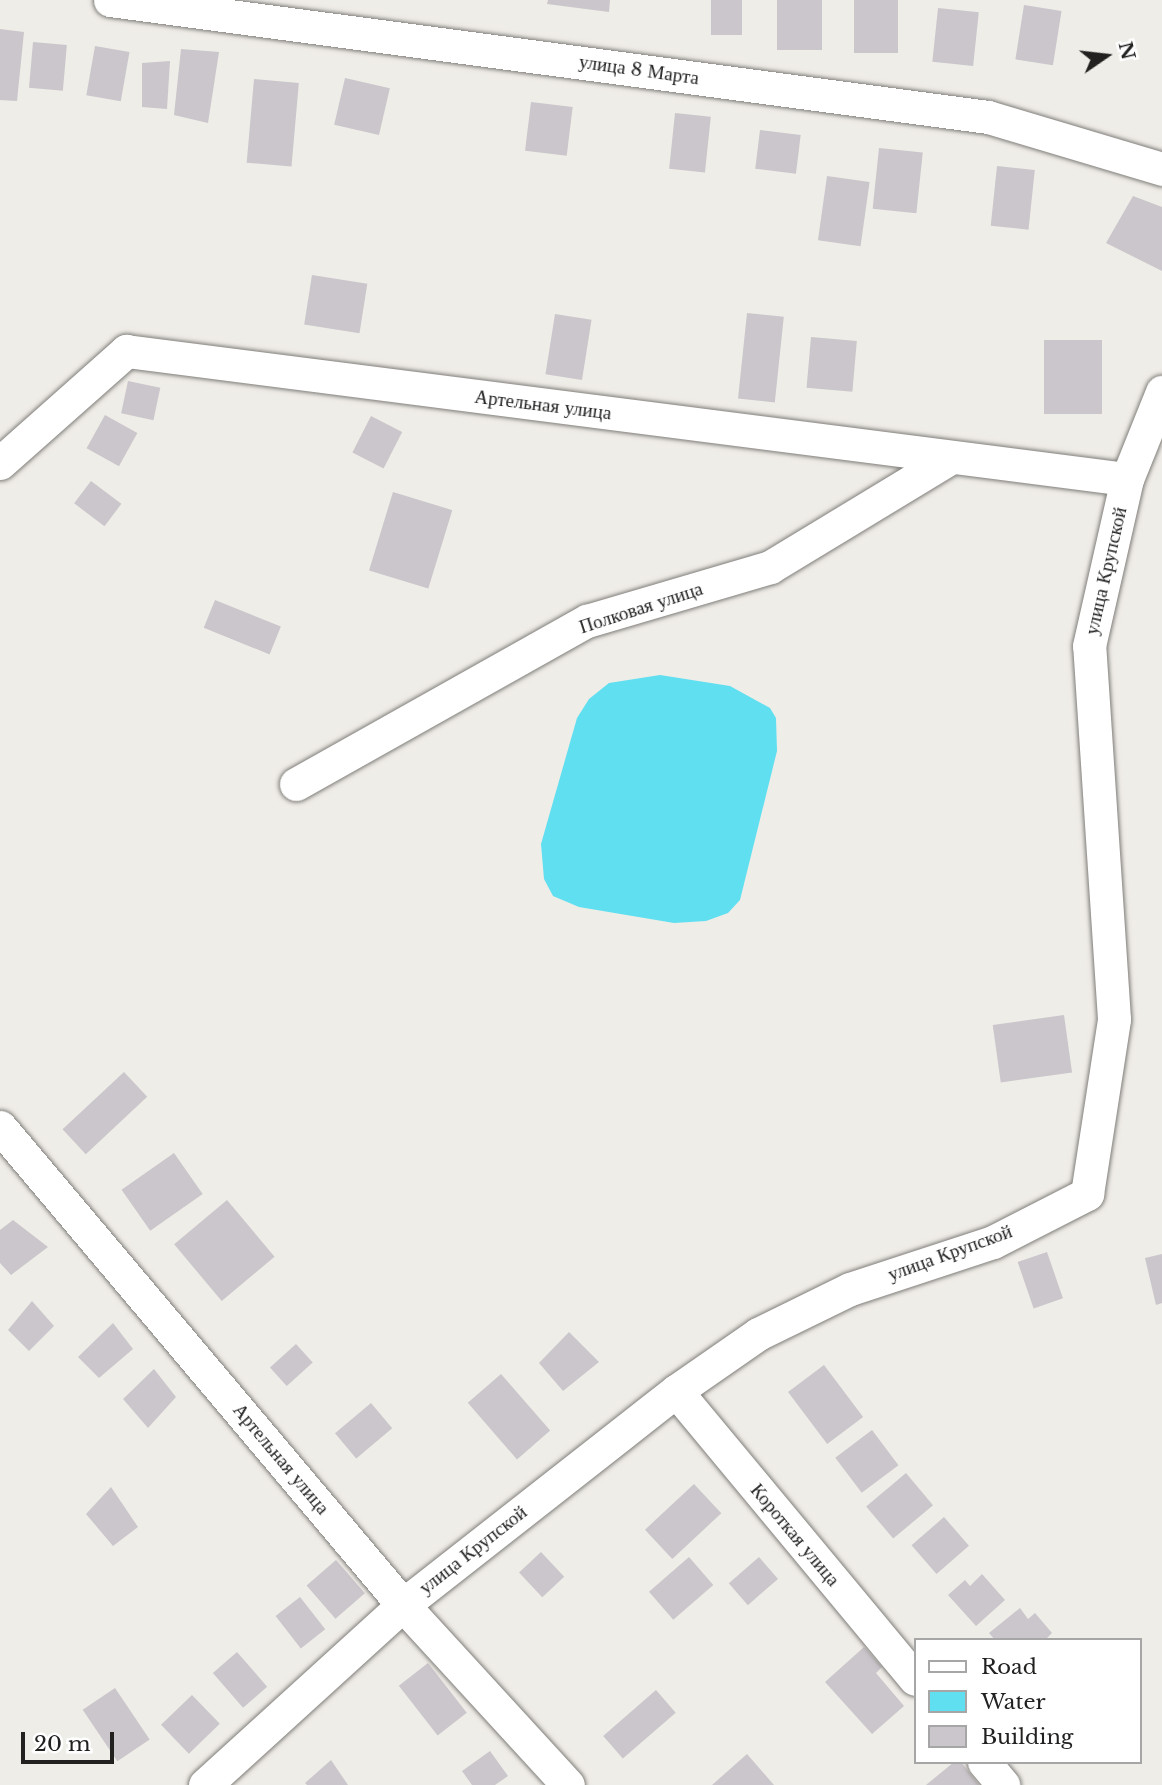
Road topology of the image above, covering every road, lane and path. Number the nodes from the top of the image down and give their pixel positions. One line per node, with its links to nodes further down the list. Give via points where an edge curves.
1 (110, 0): 2 (street, улица 8 Марта, via 988,117)
2 (1162, 169)
3 (1162, 392): 6 (street, улица Крупской)
4 (950, 458): 5 (street, Артельная улица, via 126,351); 6 (street, Артельная улица); 7 (street, Полковая улица, via 770,567 587,621)
5 (0, 463)
6 (1127, 479): 9 (street, улица Крупской, via 1090,646 1114,1019 1087,1194 993,1242 850,1289 758,1334)
7 (296, 784)
8 (0, 1127): 10 (street, Артельная улица)
9 (676, 1391): 10 (street, улица Крупской); 11 (street, Короткая улица)
10 (403, 1605): 13 (street, улица Крупской); 14 (street, Артельная улица)
11 (914, 1678)
12 (986, 1764): 15 (street)
13 (205, 1785)
14 (568, 1785)
15 (1003, 1785)

